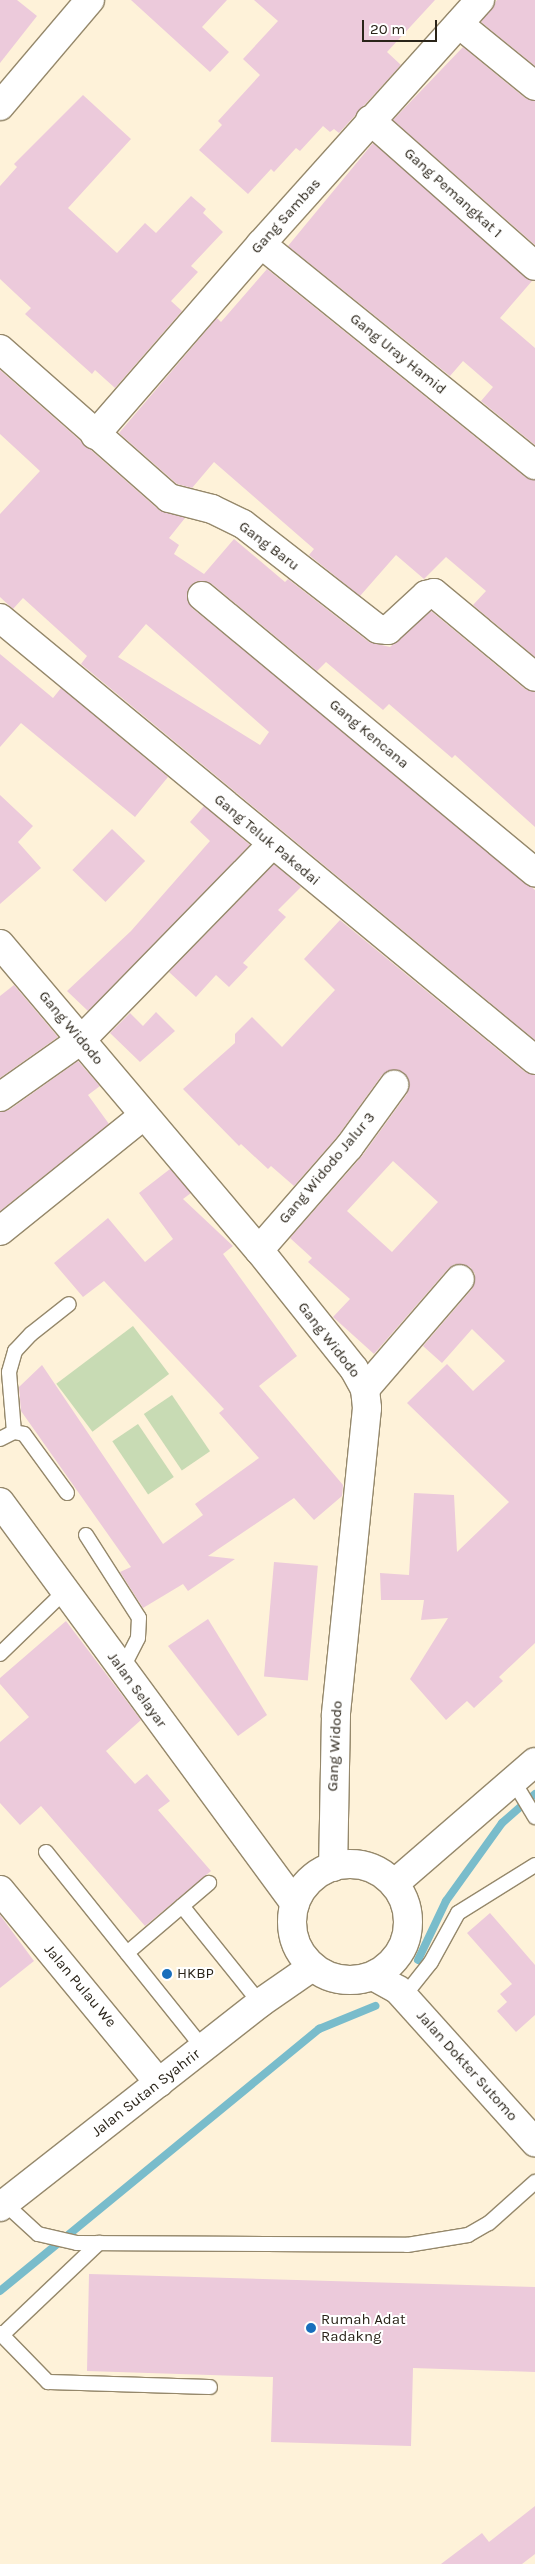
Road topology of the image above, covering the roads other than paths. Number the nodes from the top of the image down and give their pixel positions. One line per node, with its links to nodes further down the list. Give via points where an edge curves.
1 (90, 0): 5 (street)
2 (480, 0): 3 (street, Gang Sambas)
3 (459, 24): 4 (street); 6 (street, Gang Sambas)
4 (535, 86)
5 (0, 106)
6 (370, 120): 7 (street, Gang Sambas); 8 (street, Gang Pemangkat 1)
7 (261, 244): 10 (street, Gang Sambas); 11 (street, Gang Uray Hamid)
8 (535, 266)
9 (0, 349): 10 (street, Gang Baru)
10 (95, 435): 14 (street, Gang Baru, via 169,498 212,509 243,524 378,629 388,630 426,595 434,593)
11 (535, 465)
12 (202, 596): 16 (street, Gang Kencana)
13 (0, 618): 15 (street, Gang Teluk Pakedai)
14 (535, 677)
15 (272, 844): 18 (street); 19 (street, Gang Teluk Pakedai)
16 (535, 872)
17 (0, 944): 18 (street, Gang Widodo)
18 (81, 1040): 21 (street); 22 (street, Gang Widodo)
19 (535, 1060)
20 (394, 1085): 24 (street, Gang Widodo Jalur 3, via 349,1146)
21 (0, 1097)
22 (142, 1116): 23 (street); 24 (street, Gang Widodo, via 182,1158)
23 (0, 1231)
24 (259, 1250): 27 (street, Gang Widodo, via 354,1368)
25 (460, 1279): 27 (street)
26 (69, 1304): 28 (lane, via 15,1351 9,1372)
27 (365, 1389): 40 (street, Gang Widodo, via 367,1408 336,1715)
28 (14, 1432): 29 (lane); 30 (lane, via 28,1438)
29 (0, 1438)
30 (67, 1493)
31 (0, 1502): 33 (street, Jalan Selayar)
32 (86, 1535): 35 (lane, via 139,1618 138,1638)
33 (65, 1591): 34 (lane); 35 (street, Jalan Selayar)
34 (0, 1654)
35 (122, 1669): 45 (street, Jalan Selayar, via 276,1878)
36 (535, 1762): 37 (street)
37 (514, 1783): 38 (lane); 43 (street)
38 (535, 1817)
39 (46, 1852): 47 (lane)
40 (337, 1857): 43 (street); 45 (street)
41 (535, 1865): 49 (lane, via 458,1913 431,1962)
42 (209, 1882): 46 (lane)
43 (402, 1884): 49 (street, via 408,1932)
44 (0, 1890): 52 (street, Jalan Pulau We)
45 (299, 1896): 48 (street, via 292,1920 293,1938)
46 (182, 1906): 47 (lane); 50 (lane)
47 (127, 1953): 51 (lane)
48 (302, 1967): 49 (street, via 338,1978); 50 (street, Jalan Sutan Syahrir)
49 (391, 1982): 53 (street, Jalan Dokter Sutomo)
50 (260, 2003): 51 (street, Jalan Sutan Syahrir)
51 (203, 2048): 52 (street, Jalan Sutan Syahrir)
52 (159, 2083): 55 (street, Jalan Sutan Syahrir)
53 (535, 2142)
54 (535, 2182): 56 (lane, via 489,2223 468,2235 442,2242 347,2246 173,2241)
55 (1, 2203): 56 (lane, via 38,2234 54,2240)
56 (99, 2244): 57 (lane)
57 (1, 2334): 58 (lane, via 48,2382)
58 (210, 2387)

